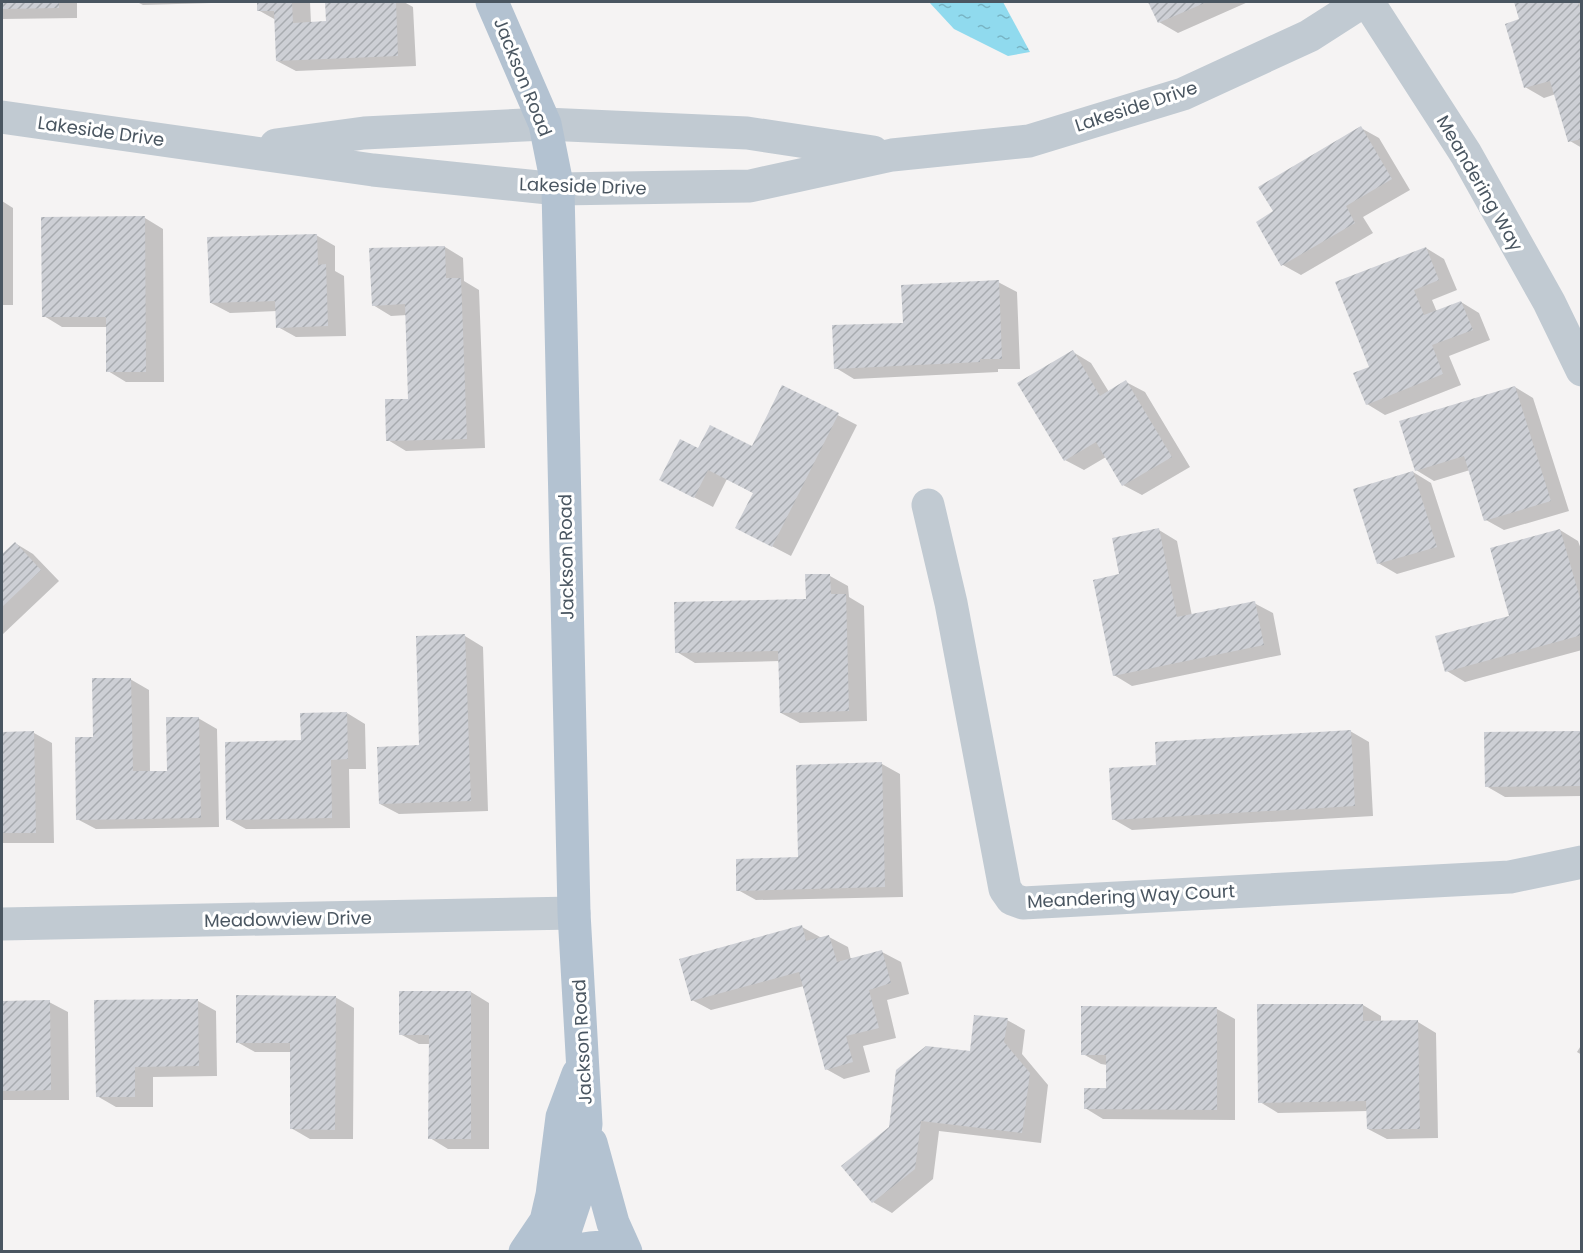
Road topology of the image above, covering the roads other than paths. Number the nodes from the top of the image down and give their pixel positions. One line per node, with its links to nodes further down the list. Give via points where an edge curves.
1 (492, 2): 5 (main road, Jackson Road)
2 (1362, 2): 7 (street, Lakeside Drive, via 1309,36 1183,94 1029,141)
3 (1368, 2): 9 (street, Meandering Way, via 1466,154 1549,302)
4 (2, 117): 6 (street, Lakeside Drive)
5 (545, 124): 6 (street, Lakeside Drive, via 364,133); 7 (street, Lakeside Drive, via 747,133); 8 (main road, Jackson Road)
6 (236, 150): 8 (street, Lakeside Drive, via 373,170)
7 (892, 155): 8 (street, Lakeside Drive, via 750,186)
8 (558, 189): 12 (main road, Jackson Road)
9 (1581, 370)
10 (928, 505): 11 (street, Meandering Way Court, via 951,603 1005,888 1012,899 1023,903 1510,877)
11 (1581, 862)
12 (574, 913): 13 (street, Meadowview Drive); 14 (main road, Jackson Road)
13 (2, 924)
14 (583, 1061): 15 (main road, Jackson Road); 16 (main road, via 562,1117 546,1221)
15 (586, 1124): 17 (main road, Jackson Road, via 578,1195); 20 (main road, Jackson Road, via 613,1223)
16 (525, 1251)
17 (558, 1251)
18 (572, 1251): 19 (main road, via 590,1247)
19 (619, 1251)
20 (626, 1251)

